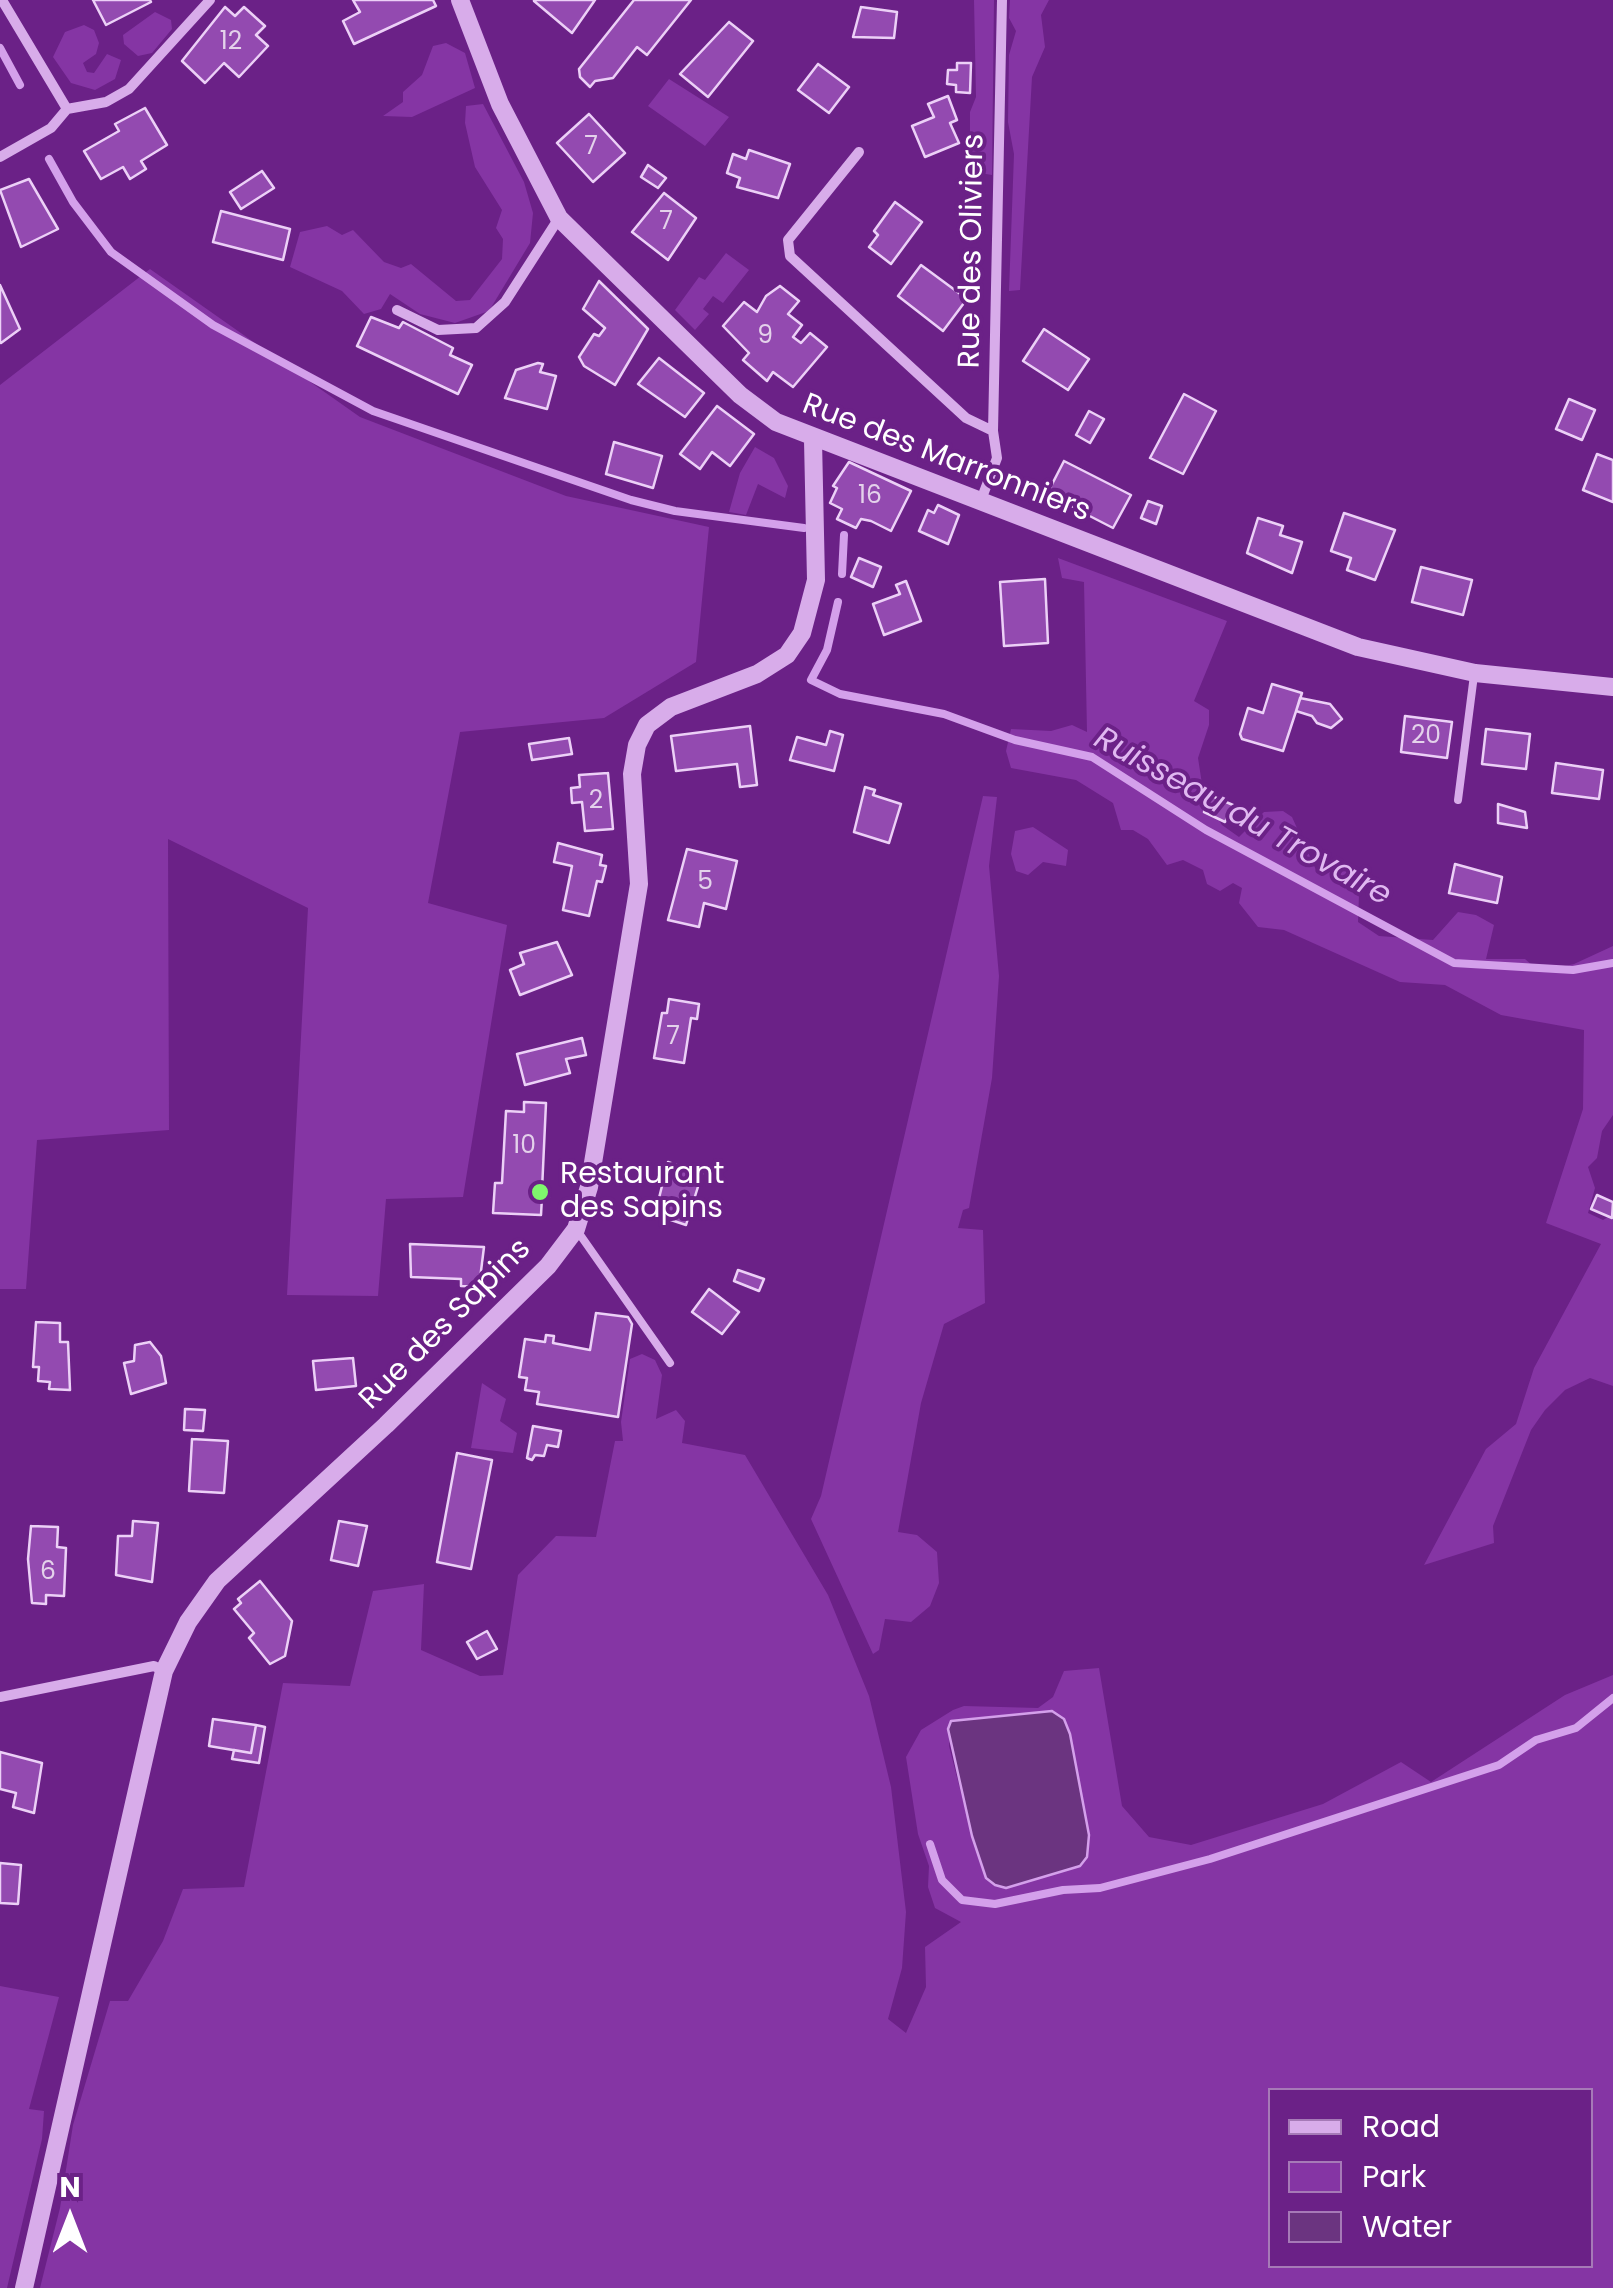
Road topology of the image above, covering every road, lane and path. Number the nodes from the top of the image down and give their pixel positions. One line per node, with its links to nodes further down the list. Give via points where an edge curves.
1 (2, 0): 5 (street)
2 (210, 0): 5 (street, via 129,90 106,102)
3 (460, 0): 8 (street, Rue des Marronniers, via 500,104)
4 (1002, 0): 10 (street, Rue des Oliviers)
5 (67, 108): 7 (street, via 51,128)
6 (859, 152): 10 (street, via 788,240 790,256 966,418)
7 (0, 156)
8 (559, 218): 9 (street, via 505,302 476,328 438,330); 11 (street, Rue des Marronniers, via 740,395)
9 (398, 310)
10 (992, 431): 13 (street, Rue des Oliviers)
11 (813, 440): 14 (street, Rue des Marronniers); 18 (street, Rue des Sapins, via 816,580 802,633 787,655 757,674 671,707 647,726 637,745 632,774 638,884)
12 (1014, 455): 13 (street)
13 (997, 458): 14 (street)
14 (981, 500): 15 (street, Rue des Marronniers, via 1358,647)
15 (1474, 673): 16 (street, Rue des Marronniers); 17 (lane)
16 (1613, 687)
17 (1458, 800)
18 (576, 1229): 19 (lane); 20 (street, Rue des Sapins, via 521,1293 217,1581)
19 (670, 1364)
20 (164, 1671): 21 (street, via 154,1666); 22 (street, Rue des Sapins)
21 (0, 1696)
22 (24, 2288)

